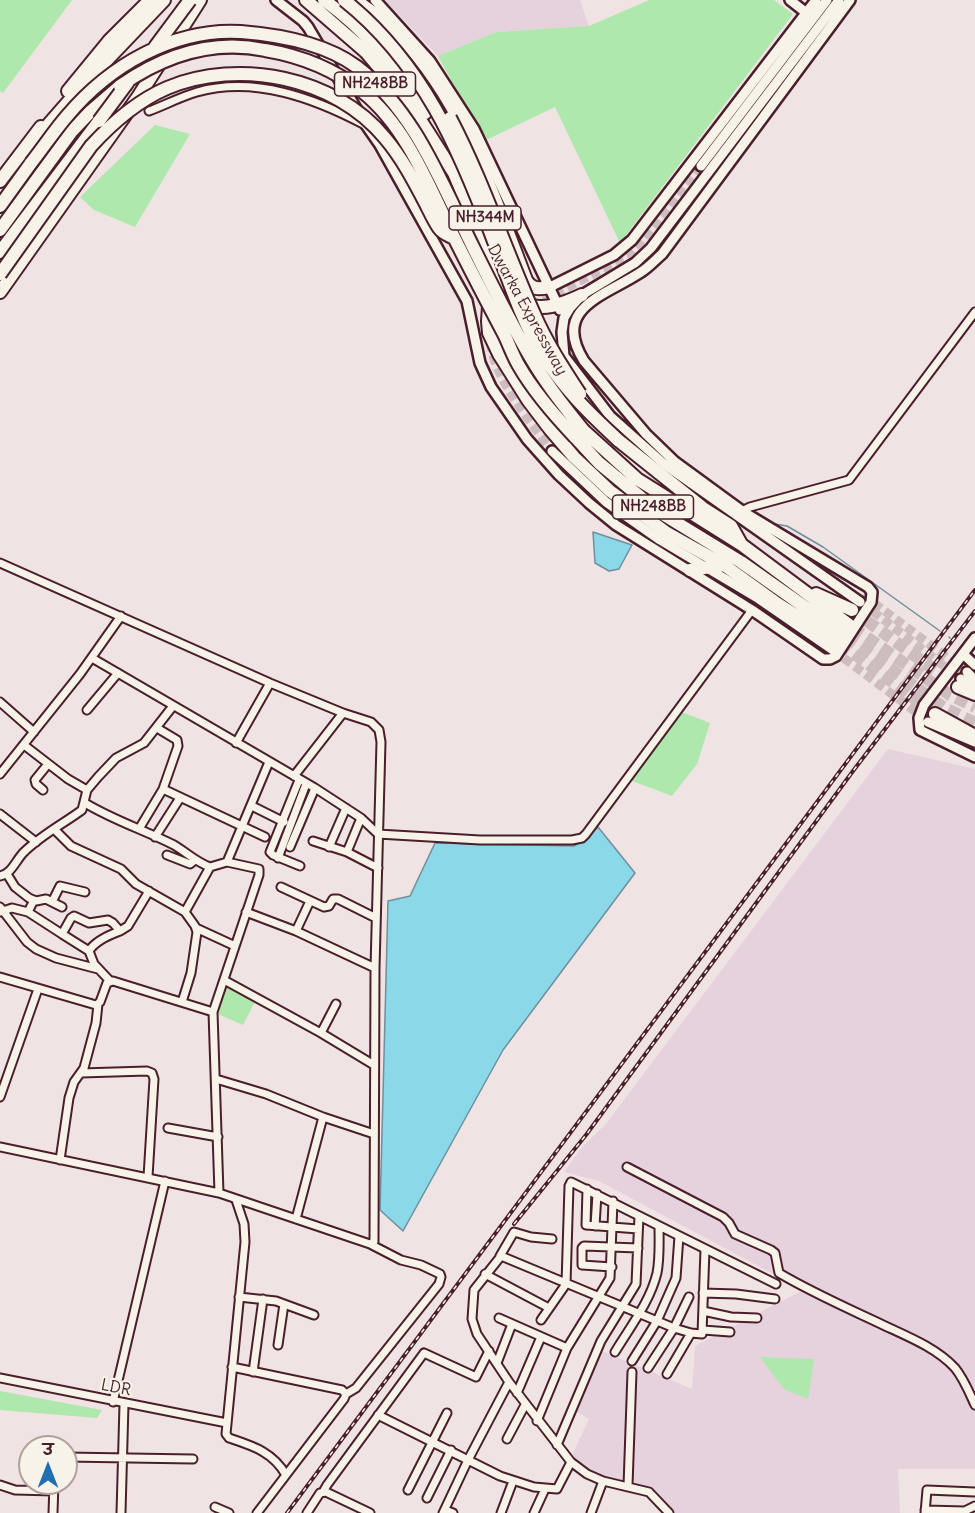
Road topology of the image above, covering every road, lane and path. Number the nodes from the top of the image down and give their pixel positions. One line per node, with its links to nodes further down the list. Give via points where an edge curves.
1 (150, 0): 23 (highway, via 84,70)
2 (164, 0): 19 (highway, Dwarka Expressway, via 42,132)
3 (190, 0): 28 (highway, bridge)
4 (200, 0): 33 (highway, via 138,97)
5 (276, 0): 18 (street, via 308,27)
6 (306, 0): 21 (highway, via 366,52 412,107)
7 (324, 0): 21 (highway, via 369,40 402,77 439,137)
8 (344, 0): 31 (highway, NH344M, bridge, via 379,33 427,91)
9 (354, 0): 31 (highway, bridge, via 410,57 450,118 478,175); 31 (highway, via 397,33 438,85 467,137 506,227)
10 (375, 0): 32 (street, via 430,61 474,129)
11 (790, 0): 16 (street)
12 (827, 0): 15 (street)
13 (839, 0): 15 (street)
14 (850, 0): 24 (street)
15 (817, 5): 16 (street)
16 (814, 18): 20 (street); 22 (street); 32 (street, via 632,240 614,255)
17 (149, 111): 18 (street, via 196,92 241,87 318,102)
18 (365, 125): 47 (street, via 467,301 480,363 491,387 527,439 601,513)
19 (31, 163): 25 (highway, Dwarka Expressway / NH248BB); 38 (highway, Dwarka Expressway / NH248BB, bridge, via 88,94 142,55 176,40 208,33 258,33 306,42 339,57 356,66 394,102 419,140 531,358)
20 (701, 166)
21 (454, 173): 29 (highway)
22 (704, 179): 24 (street); 34 (street, via 651,248 635,263)
23 (0, 181)
24 (707, 192): 40 (street, via 662,254 643,271 587,303 576,323 574,340 584,361 654,441 675,462)
25 (0, 206)
26 (0, 230): 27 (highway, Dwarka Expressway / NH248BB, bridge, via 72,131 120,86 144,69 187,52 233,46 303,59 333,71 364,93 395,127)
27 (455, 239): 30 (highway, bridge, via 440,230 399,154 354,109 296,82 241,74 192,80 168,88 108,127); 38 (highway, Dwarka Expressway / NH248BB, bridge, via 520,367 554,414)
28 (0, 252)
29 (492, 264): 31 (highway); 45 (highway, via 489,333 528,400 550,429 610,491 667,533)
30 (0, 274)
31 (518, 287): 32 (highway); 35 (highway, via 529,305); 42 (highway, NH344M, bridge, via 540,350 578,402 668,481 731,526)
32 (550, 287): 35 (street)
33 (0, 292)
34 (582, 295): 35 (highway); 37 (street)
35 (558, 307): 37 (street)
36 (975, 312): 40 (street, via 849,480)
37 (564, 318): 41 (street, via 564,357 610,416 664,464)
38 (579, 434): 42 (highway, Dwarka Expressway / NH248BB, via 637,479); 43 (highway, Dwarka Expressway / NH248BB, via 599,463 656,510)
39 (552, 451): 46 (street, via 606,502 660,540)
40 (742, 511): 41 (street)
41 (751, 522): 50 (street); 51 (street, via 872,592 871,602 836,656 830,659 823,659)
42 (742, 545): 48 (highway, NH248BB)
43 (741, 562): 45 (highway); 49 (highway, NH248BB)
44 (0, 563): 52 (street)
45 (724, 565): 46 (highway); 49 (highway)
46 (708, 567): 47 (highway); 54 (street)
47 (690, 570): 51 (street)
48 (795, 585): 50 (highway); 54 (highway, NH248BB)
49 (782, 600): 54 (highway, NH248BB)
50 (858, 602)
51 (752, 610): 94 (street, via 582,838 480,840)
52 (121, 616): 56 (street); 60 (street)
53 (975, 638): 55 (street)
54 (843, 639)
55 (963, 654): 58 (street); 74 (street, via 920,711 919,723 920,730)
56 (92, 658): 57 (street); 69 (street)
57 (118, 673): 64 (street); 65 (street)
58 (965, 676): 59 (street); 61 (street); 62 (highway)
59 (975, 680)
60 (270, 683): 66 (street); 72 (street)
61 (975, 688)
62 (975, 694)
63 (0, 702): 69 (street)
64 (173, 706): 68 (street); 72 (street)
65 (87, 711)
66 (343, 712): 78 (street); 94 (street, via 371,722 379,730)
67 (932, 718): 70 (highway); 71 (street)
68 (157, 728): 80 (street, via 178,743); 82 (street, via 144,743 112,762)
69 (34, 732): 73 (street)
70 (975, 736)
71 (975, 742)
72 (236, 743): 75 (street)
73 (24, 745): 76 (street); 77 (street)
74 (975, 757)
75 (269, 762): 78 (street); 85 (street)
76 (48, 764): 81 (street, via 35,780); 82 (street)
77 (0, 774)
78 (300, 780): 79 (street); 89 (street); 90 (street)
79 (315, 788): 86 (street); 90 (street)
80 (163, 789): 83 (street); 93 (street)
81 (43, 790)
82 (87, 790): 84 (street)
83 (180, 798): 91 (street); 95 (street)
84 (85, 803): 92 (street, via 80,812); 93 (street)
85 (252, 806): 89 (street); 91 (street)
86 (346, 808): 88 (street); 100 (street)
87 (0, 814): 98 (street)
88 (361, 818): 94 (street); 101 (street)
89 (283, 821): 90 (street); 103 (street, via 270,852)
90 (294, 826): 99 (street); 103 (street)
91 (242, 827): 96 (street); 105 (street)
92 (54, 829): 98 (street); 111 (street, via 71,846 121,869)
93 (139, 829): 95 (street)
94 (378, 834): 108 (street)
95 (156, 837): 104 (street)
96 (265, 837)
97 (313, 841): 100 (street)
98 (36, 842): 109 (street)
99 (290, 847)
100 (329, 847): 101 (street)
101 (347, 852): 108 (street)
102 (167, 855): 104 (street, via 190,864)
103 (278, 858): 106 (street)
104 (195, 860): 107 (street)
105 (227, 861): 107 (street); 120 (street, via 259,869)
106 (300, 866)
107 (210, 867): 119 (street)
108 (378, 868): 121 (street)
109 (3, 875): 113 (street)
110 (280, 887): 114 (street)
111 (149, 891): 119 (street); 124 (street, via 128,926)
112 (85, 892): 115 (street, via 60,886)
113 (34, 900): 115 (street); 118 (street)
114 (310, 901): 121 (street, via 326,907 338,899); 123 (street)
115 (52, 902): 116 (street)
116 (62, 907)
117 (1, 910): 118 (street, via 16,908); 129 (street, via 36,950)
118 (28, 912): 125 (street)
119 (185, 912): 122 (street)
120 (246, 912): 123 (street); 126 (street)
121 (376, 918): 128 (street)
122 (196, 928): 126 (street); 134 (street, via 191,974)
123 (296, 931): 128 (street)
124 (120, 932): 125 (street, via 108,920 88,923 74,916); 127 (street)
125 (62, 934): 127 (street)
126 (235, 946): 131 (street)
127 (89, 951): 129 (street)
128 (375, 968): 139 (street)
129 (98, 969): 132 (street)
130 (0, 977): 133 (street)
131 (224, 980): 137 (street); 138 (street)
132 (110, 981): 134 (street); 135 (street)
133 (38, 989): 135 (street); 142 (street)
134 (182, 1002): 137 (street)
135 (98, 1004): 140 (street)
136 (336, 1004): 138 (street)
137 (213, 1012): 141 (street)
138 (321, 1033): 139 (street)
139 (374, 1065): 145 (street)
140 (81, 1073): 148 (street, via 69,1098); 150 (street, via 152,1073)
141 (216, 1079): 143 (street); 146 (street)
142 (0, 1097)
143 (323, 1117): 145 (street); 158 (street)
144 (168, 1128): 146 (street)
145 (374, 1134): 165 (street, via 374,1239)
146 (218, 1137): 153 (street)
147 (0, 1147): 148 (street)
148 (60, 1160): 150 (street)
149 (627, 1167): 214 (street, via 723,1217 735,1234 771,1250 778,1270 788,1278 939,1355 961,1376)
150 (148, 1177): 151 (street)
151 (165, 1181): 153 (street); 211 (street)
152 (587, 1189): 154 (street); 159 (street, via 585,1224); 172 (street, via 569,1184)
153 (219, 1193): 155 (street)
154 (597, 1194): 156 (street); 159 (street)
155 (236, 1200): 158 (street); 175 (street, via 245,1236)
156 (613, 1201): 157 (street); 161 (street)
157 (639, 1215): 160 (street); 162 (street)
158 (296, 1219): 165 (street)
159 (595, 1226): 161 (street)
160 (659, 1226): 163 (street); 184 (street, via 656,1274)
161 (612, 1227): 162 (street); 166 (street)
162 (638, 1229): 167 (street)
163 (679, 1236): 168 (street); 189 (street, via 676,1278)
164 (552, 1239): 169 (street, via 514,1232)
165 (370, 1245): 210 (street, via 435,1271 441,1277 394,1342 356,1388)
166 (612, 1248): 167 (street); 170 (street); 170 (street, via 583,1247 581,1262 584,1266)
167 (638, 1248): 181 (street, via 636,1284)
168 (705, 1249): 173 (street); 174 (street)
169 (500, 1256): 171 (street); 172 (street)
170 (612, 1267): 176 (street)
171 (485, 1274): 182 (street); 198 (street, via 474,1290 472,1319)
172 (566, 1284): 176 (street); 182 (street)
173 (776, 1284)
174 (703, 1293): 179 (street); 183 (street)
175 (239, 1297): 178 (street); 202 (street)
176 (599, 1297): 181 (street); 197 (street)
177 (689, 1297): 191 (street)
178 (263, 1299): 180 (street); 204 (street)
179 (775, 1299)
180 (284, 1304): 185 (street); 196 (street)
181 (622, 1307): 184 (street); 221 (street, via 598,1347)
182 (549, 1308): 188 (street)
183 (703, 1311): 187 (street); 192 (street)
184 (639, 1314): 189 (street); 199 (street)
185 (314, 1315)
186 (499, 1318): 190 (street)
187 (757, 1318)
188 (541, 1320)
189 (657, 1321): 191 (street); 200 (street)
190 (512, 1324): 195 (street); 201 (street)
191 (674, 1328): 194 (street); 203 (street)
192 (703, 1330): 193 (street); 194 (street, via 702,1334)
193 (730, 1332)
194 (691, 1333): 206 (street)
195 (541, 1337): 197 (street); 209 (street)
196 (278, 1345)
197 (567, 1348): 217 (street)
198 (489, 1351): 201 (street); 216 (street, via 476,1377 424,1353)
199 (615, 1352)
200 (632, 1361)
201 (497, 1363): 208 (street)
202 (232, 1367): 204 (street); 218 (street)
203 (648, 1368)
204 (253, 1372): 210 (street)
205 (632, 1372): 232 (street)
206 (667, 1374)
207 (0, 1378): 211 (street, LDR)
208 (509, 1382): 209 (street); 226 (street)
209 (517, 1393): 213 (street)
210 (346, 1394): 228 (street)
211 (113, 1402): 212 (street, LDR)
212 (123, 1404): 218 (street, LDR); 224 (street)
213 (525, 1404): 217 (street); 219 (street)
214 (975, 1404)
215 (447, 1413): 220 (street)
216 (378, 1415): 220 (street); 236 (street)
217 (537, 1421): 221 (street)
218 (227, 1423): 228 (street, via 226,1436 267,1453)
219 (507, 1439)
220 (433, 1442): 222 (street); 235 (street)
221 (556, 1445): 227 (street)
222 (451, 1450): 226 (street); 239 (street)
223 (78, 1457): 224 (street)
224 (121, 1457): 225 (street); 247 (street)
225 (193, 1459)
226 (468, 1460): 229 (street); 242 (street)
227 (571, 1462): 230 (street); 233 (street, via 557,1489)
228 (286, 1475): 249 (street)
229 (513, 1481): 233 (street); 253 (street)
230 (603, 1481): 232 (street); 255 (street)
231 (0, 1485): 234 (street)
232 (628, 1486): 243 (street, via 649,1492)
233 (544, 1489): 254 (street)
234 (18, 1490)
235 (408, 1490)
236 (323, 1492): 250 (street); 251 (street)
237 (975, 1492): 244 (street, via 927,1490)
238 (54, 1495): 246 (street)
239 (428, 1498)
240 (975, 1506): 245 (street)
241 (215, 1507): 248 (street)
242 (444, 1511): 252 (street)
243 (668, 1512)
244 (925, 1512): 245 (street)
245 (963, 1512)
246 (54, 1513)
247 (121, 1513)
248 (229, 1513)
249 (257, 1513)
250 (307, 1513)
251 (370, 1513)
252 (453, 1513)
253 (501, 1513)
254 (534, 1513)
255 (591, 1513)

